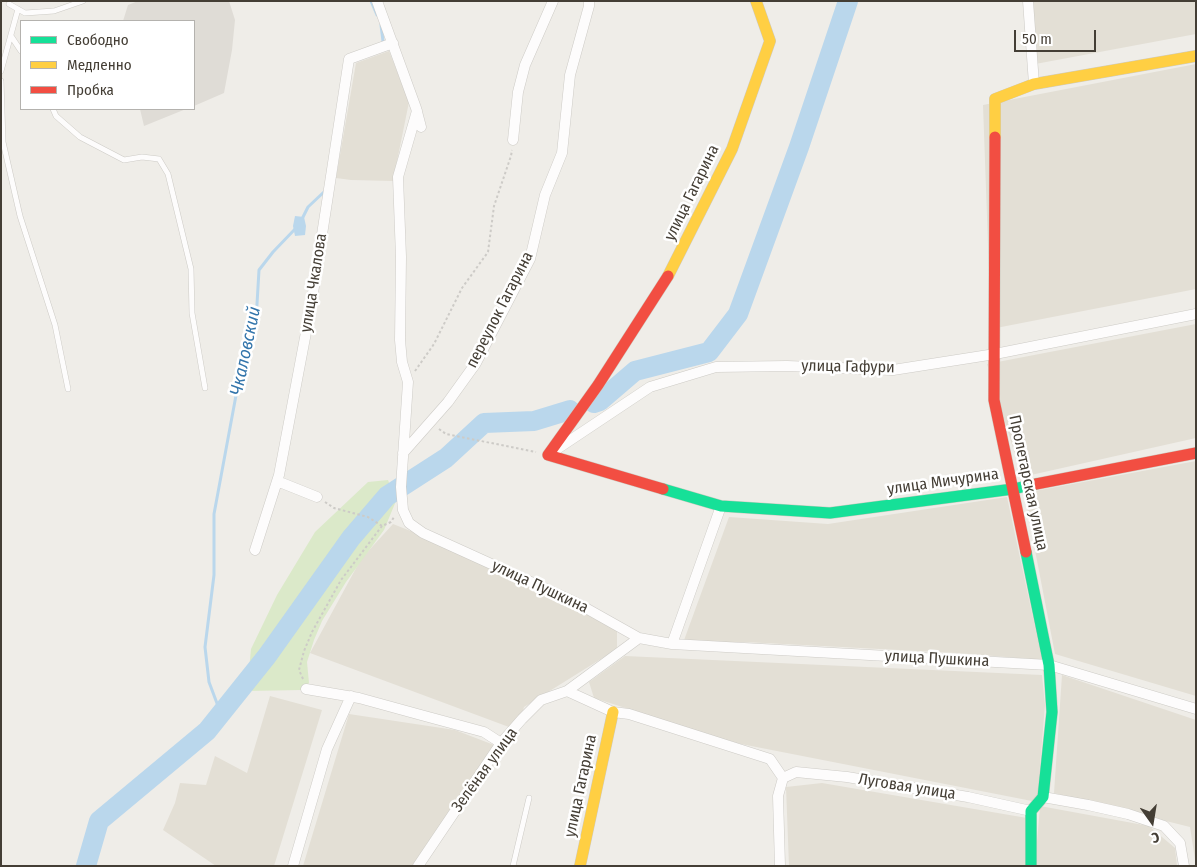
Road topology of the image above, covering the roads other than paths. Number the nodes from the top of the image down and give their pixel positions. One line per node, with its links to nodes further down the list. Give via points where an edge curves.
1 (83, 1): 8 (lane, via 54,11 25,13)
2 (377, 1): 10 (street)
3 (553, 1): 19 (street, via 525,65 518,92)
4 (589, 1): 24 (street, переулок Гагарина, via 570,75 562,153 545,195 530,259 476,363 448,402)
5 (756, 1): 26 (street, улица Гагарина, via 770,41 732,149 674,267)
6 (1028, 1): 15 (street)
7 (9, 4): 8 (lane)
8 (18, 9): 9 (lane)
9 (10, 36): 11 (lane); 13 (lane)
10 (393, 43): 17 (street); 27 (street, улица Чкалова, via 349,59 311,306)
11 (20, 50)
12 (1196, 56): 15 (street)
13 (1, 71)
14 (1, 81): 23 (lane, via 3,142 20,216 55,325)
15 (1034, 84): 21 (street, Пролетарская улица, via 995,99)
16 (53, 110): 22 (lane, via 80,137 124,160 159,159 168,174 191,269 192,313)
17 (416, 111): 18 (street); 24 (street, via 398,177 400,340 408,382)
18 (421, 127)
19 (513, 140)
20 (1196, 314): 21 (street, улица Гафури)
21 (995, 354): 26 (street, улица Гафури, via 893,370 716,367 650,387); 28 (street, Пролетарская улица, via 994,400)
22 (205, 388)
23 (68, 389)
24 (403, 453): 32 (street, улица Пушкина, via 400,487 409,523 423,533 575,602)
25 (1196, 453): 28 (street, улица Мичурина)
26 (548, 455): 30 (street, улица Мичурина)
27 (277, 481): 29 (street); 31 (street, улица Чкалова)
28 (1013, 489): 30 (street, улица Мичурина, via 830,513); 34 (street, Пролетарская улица)
29 (317, 497)
30 (721, 506): 33 (street)
31 (255, 550)
32 (639, 638): 33 (street, улица Пушкина); 36 (street, Зелёная улица)
33 (672, 644): 34 (street, улица Пушкина)
34 (1049, 665): 38 (street, улица Пушкина); 42 (street, Пролетарская улица, via 1052,712)
35 (306, 689): 37 (street)
36 (567, 691): 39 (street); 40 (street, Зелёная улица, via 541,700)
37 (351, 696): 40 (street, via 484,732); 45 (street, via 327,749)
38 (1196, 709)
39 (613, 712): 41 (street, via 629,714 770,759); 48 (street, улица Гагарина)
40 (501, 743): 46 (street, Зелёная улица)
41 (783, 778): 44 (street, Луговая улица, via 796,772 847,777); 49 (street, via 778,796)
42 (1043, 797): 44 (street); 51 (street, via 1128,814 1164,826 1180,843)
43 (530, 798): 47 (lane)
44 (1031, 811): 50 (street)
45 (293, 866)
46 (418, 866)
47 (513, 866)
48 (580, 866)
49 (780, 866)
50 (1031, 866)
51 (1184, 866)

